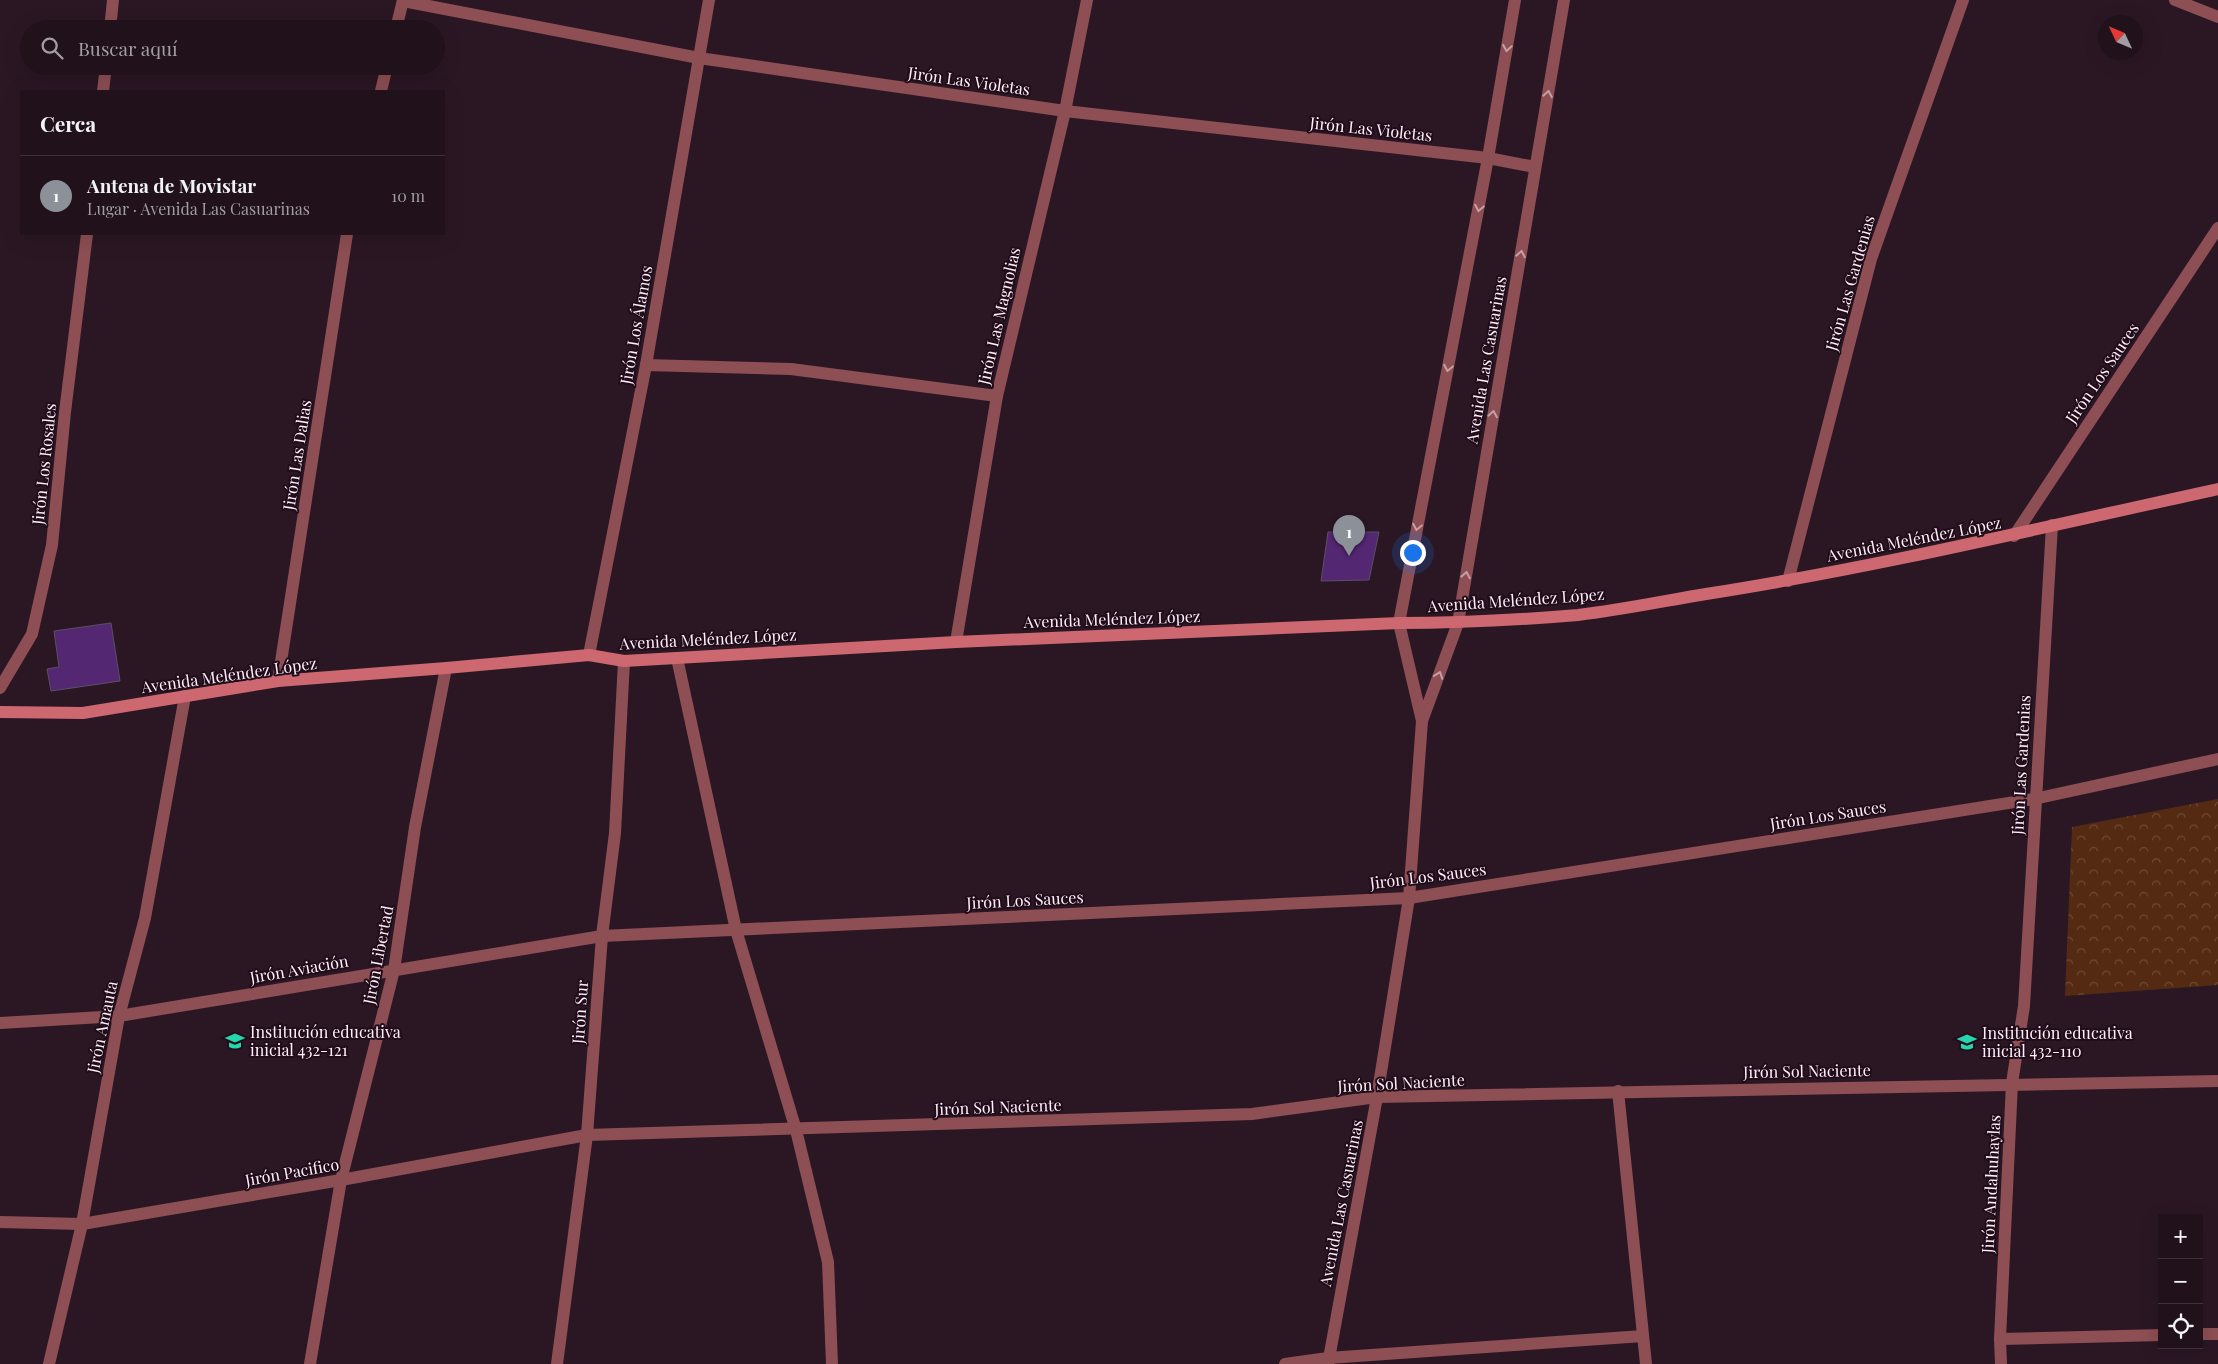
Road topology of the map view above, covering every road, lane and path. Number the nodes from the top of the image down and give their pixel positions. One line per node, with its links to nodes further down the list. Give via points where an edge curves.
1 (113, 0): 10 (street)
2 (709, 0): 12 (street, Jirón Los Álamos)
3 (1086, 0): 17 (street, Jirón Las Magnolias)
4 (1515, 0): 18 (street, Avenida Las Casuarinas, one-way to 18)
5 (1564, 0): 19 (street, Avenida Las Casuarinas, one-way to 5)
6 (1963, 0): 28 (street, Jirón Las Gardenias, via 1871,259)
7 (2175, 0): 9 (street)
8 (403, 1): 11 (street); 12 (street, Jirón Las Violetas)
9 (2218, 17)
10 (111, 20)
11 (398, 20)
12 (699, 58): 17 (street, Jirón Las Violetas); 23 (street, Jirón Los Álamos)
13 (105, 75): 15 (street)
14 (385, 75): 16 (street)
15 (103, 90)
16 (381, 90)
17 (1065, 111): 18 (street, Jirón Las Violetas); 24 (street, Jirón Las Magnolias)
18 (1488, 158): 19 (street, Jirón Las Violetas); 29 (street, Avenida Las Casuarinas, one-way to 29)
19 (1535, 167): 30 (street, Avenida Las Casuarinas, one-way to 19)
20 (2218, 228): 27 (street, Jirón Los Sauces)
21 (87, 235): 37 (street, Jirón Los Rosales, via 52,545 32,634)
22 (347, 235): 36 (street, Jirón Las Dalias)
23 (646, 365): 24 (street, via 791,369); 32 (street, Jirón Los Álamos)
24 (997, 396): 31 (street, Jirón Las Magnolias)
25 (2218, 489): 26 (street, Avenida Meléndez López)
26 (2052, 525): 27 (street, Avenida Meléndez López); 42 (street, Jirón Las Gardenias)
27 (2014, 536): 28 (street, Avenida Meléndez López)
28 (1788, 581): 30 (street, Avenida Meléndez López, via 1580,614)
29 (1399, 623): 30 (street, Avenida Meléndez López); 31 (street, Avenida Meléndez López); 40 (street, Avenida Las Casuarinas)
30 (1458, 623): 40 (street, Avenida Las Casuarinas, one-way to 30)
31 (956, 642): 33 (street, Avenida Meléndez López)
32 (588, 655): 34 (street, Avenida Meléndez López); 35 (street, Avenida Meléndez López)
33 (677, 658): 34 (street, Avenida Meléndez López); 44 (street)
34 (624, 661): 45 (street, Jirón Sur, via 615,833)
35 (446, 668): 36 (street, Avenida Meléndez López); 46 (street, Jirón Libertad)
36 (278, 681): 38 (street, Avenida Meléndez López)
37 (0, 688)
38 (185, 696): 39 (street, Avenida Meléndez López, via 83,713); 48 (street, Jirón Amauta, via 145,918)
39 (0, 712)
40 (1422, 720): 43 (street, Avenida Las Casuarinas)
41 (2218, 759): 42 (street, Jirón Los Sauces)
42 (2034, 799): 43 (street, Jirón Los Sauces); 47 (street, Jirón Las Gardenias)
43 (1409, 898): 44 (street, Jirón Los Sauces); 53 (street, Avenida Las Casuarinas)
44 (736, 930): 45 (street, Jirón Los Sauces); 54 (street)
45 (602, 936): 46 (street, Jirón Aviación); 55 (street, Jirón Sur)
46 (394, 970): 48 (street, Jirón Aviación); 56 (street, Jirón Libertad)
47 (2024, 1006): 51 (street, Jirón Andahuhaylas)
48 (119, 1016): 49 (street, Jirón Aviación); 58 (street, Jirón Amauta)
49 (0, 1023)
50 (2218, 1081): 51 (street, Jirón Sol Naciente)
51 (2012, 1083): 52 (street, Jirón Sol Naciente); 63 (street, Jirón Andahuhaylas)
52 (1618, 1092): 53 (street, Jirón Sol Naciente); 62 (street)
53 (1378, 1097): 54 (street, Jirón Sol Naciente, via 1252,1114); 64 (street, Avenida Las Casuarinas)
54 (796, 1130): 55 (street, Jirón Sol Naciente); 68 (street, via 828,1262)
55 (587, 1135): 56 (street, Jirón Pacifico); 67 (street, Jirón Sur)
56 (341, 1180): 58 (street, Jirón Pacifico); 66 (street, Jirón Libertad)
57 (0, 1222): 58 (street, Jirón Pacifico)
58 (82, 1224): 65 (street, Jirón Amauta)
59 (2203, 1334): 60 (street)
60 (2218, 1334)
61 (2158, 1335): 63 (street)
62 (1643, 1336): 64 (street); 70 (street)
63 (2000, 1339): 71 (street, Jirón Andahuhaylas)
64 (1328, 1361): 69 (street)
65 (49, 1364)
66 (310, 1364)
67 (557, 1364)
68 (832, 1364)
69 (1285, 1364)
70 (1646, 1364)
71 (2001, 1364)

